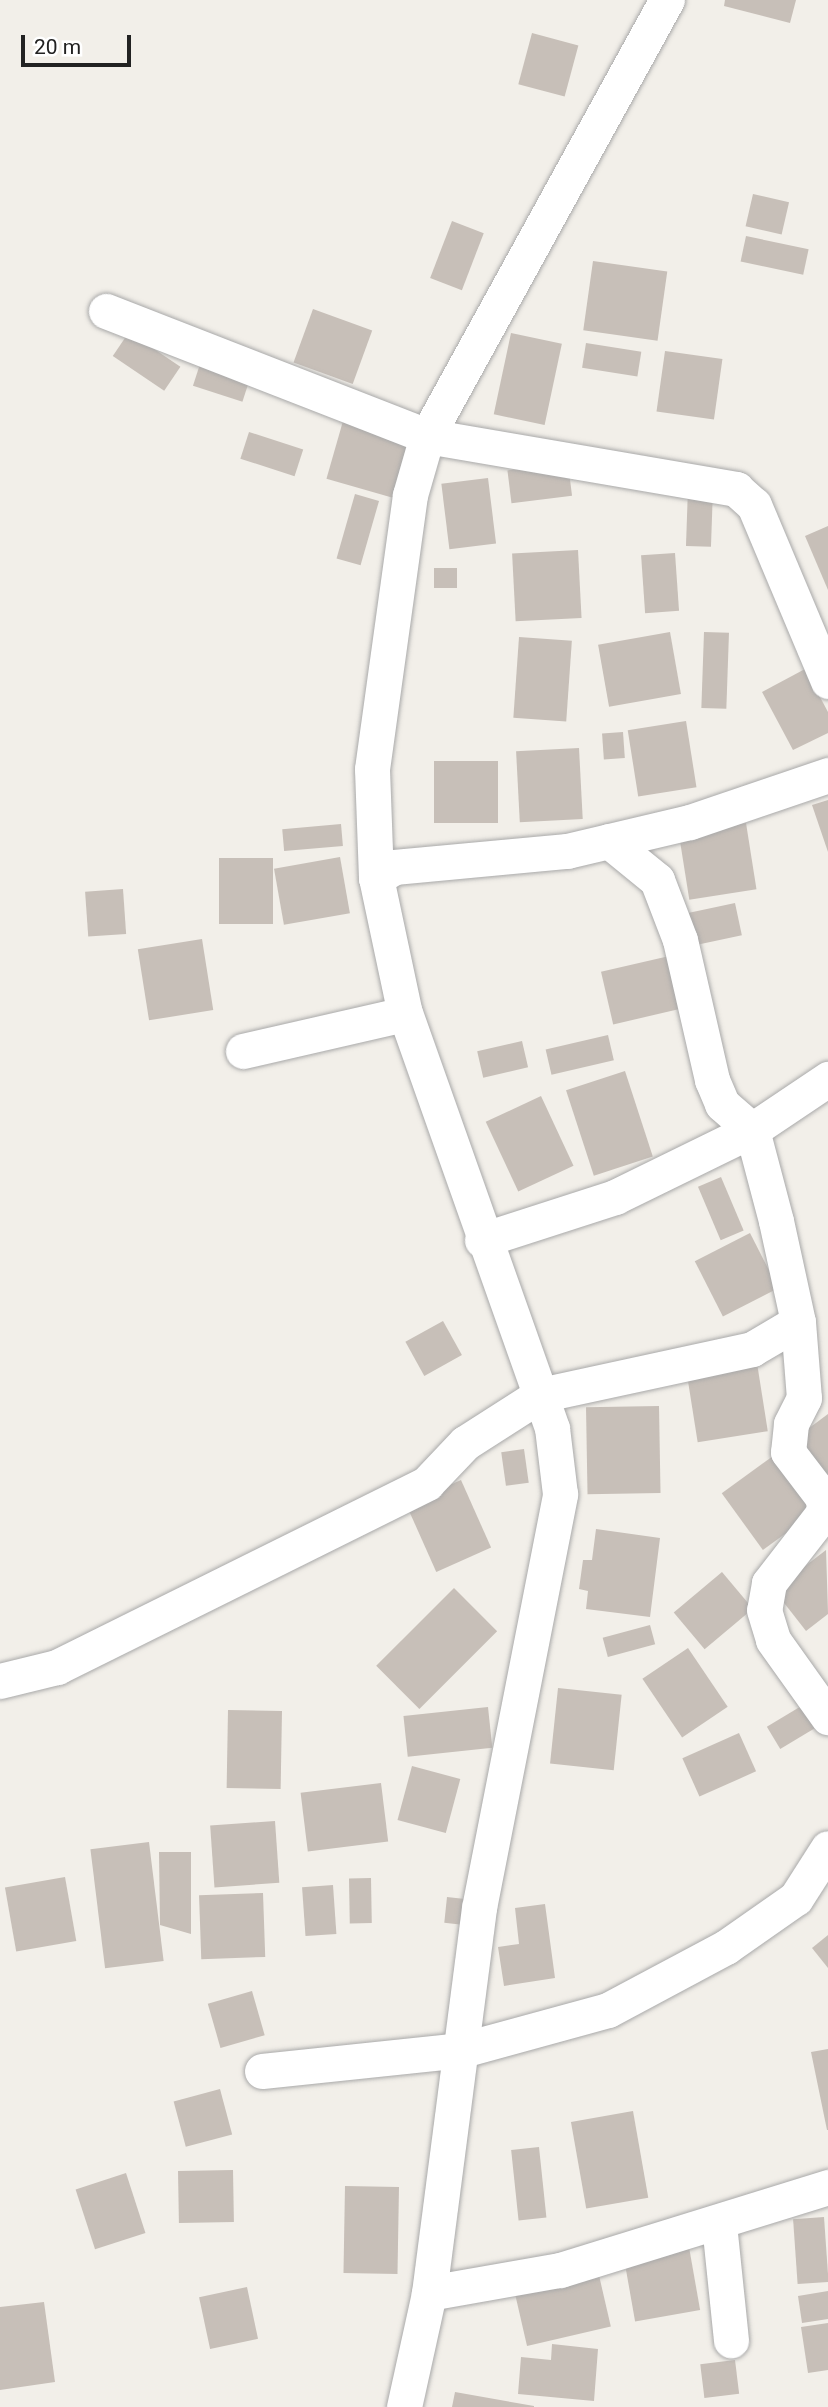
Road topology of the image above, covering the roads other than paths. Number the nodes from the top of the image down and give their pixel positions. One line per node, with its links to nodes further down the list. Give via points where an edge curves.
1 (667, 0): 3 (street)
2 (106, 311): 3 (street)
3 (427, 436): 4 (street, via 736,489 754,505); 7 (street, via 410,495 372,769)
4 (828, 681)
5 (828, 775): 6 (street)
6 (609, 841): 7 (street, via 394,867); 11 (street, via 657,880 680,940 712,1080 722,1104)
7 (376, 878): 8 (street)
8 (405, 1014): 9 (street); 12 (street)
9 (243, 1051)
10 (828, 1079): 11 (street)
11 (752, 1130): 12 (street, via 615,1197); 13 (street)
12 (482, 1240): 14 (street)
13 (798, 1322): 14 (street, via 752,1349); 15 (street, via 804,1398 791,1424 788,1452 823,1498)
14 (540, 1395): 16 (street, via 465,1443 427,1483 57,1667); 19 (street, via 552,1428 560,1494 479,1908)
15 (816, 1542): 17 (street, via 769,1583 764,1610 773,1640)
16 (0, 1681)
17 (828, 1717)
18 (828, 1848): 19 (street, via 796,1898 726,1947 608,2010)
19 (461, 2050): 20 (street); 23 (street)
20 (262, 2071)
21 (828, 2187): 22 (street)
22 (719, 2224): 23 (street, via 560,2270); 24 (street)
23 (429, 2293): 25 (street)
24 (731, 2340)
25 (404, 2407)

